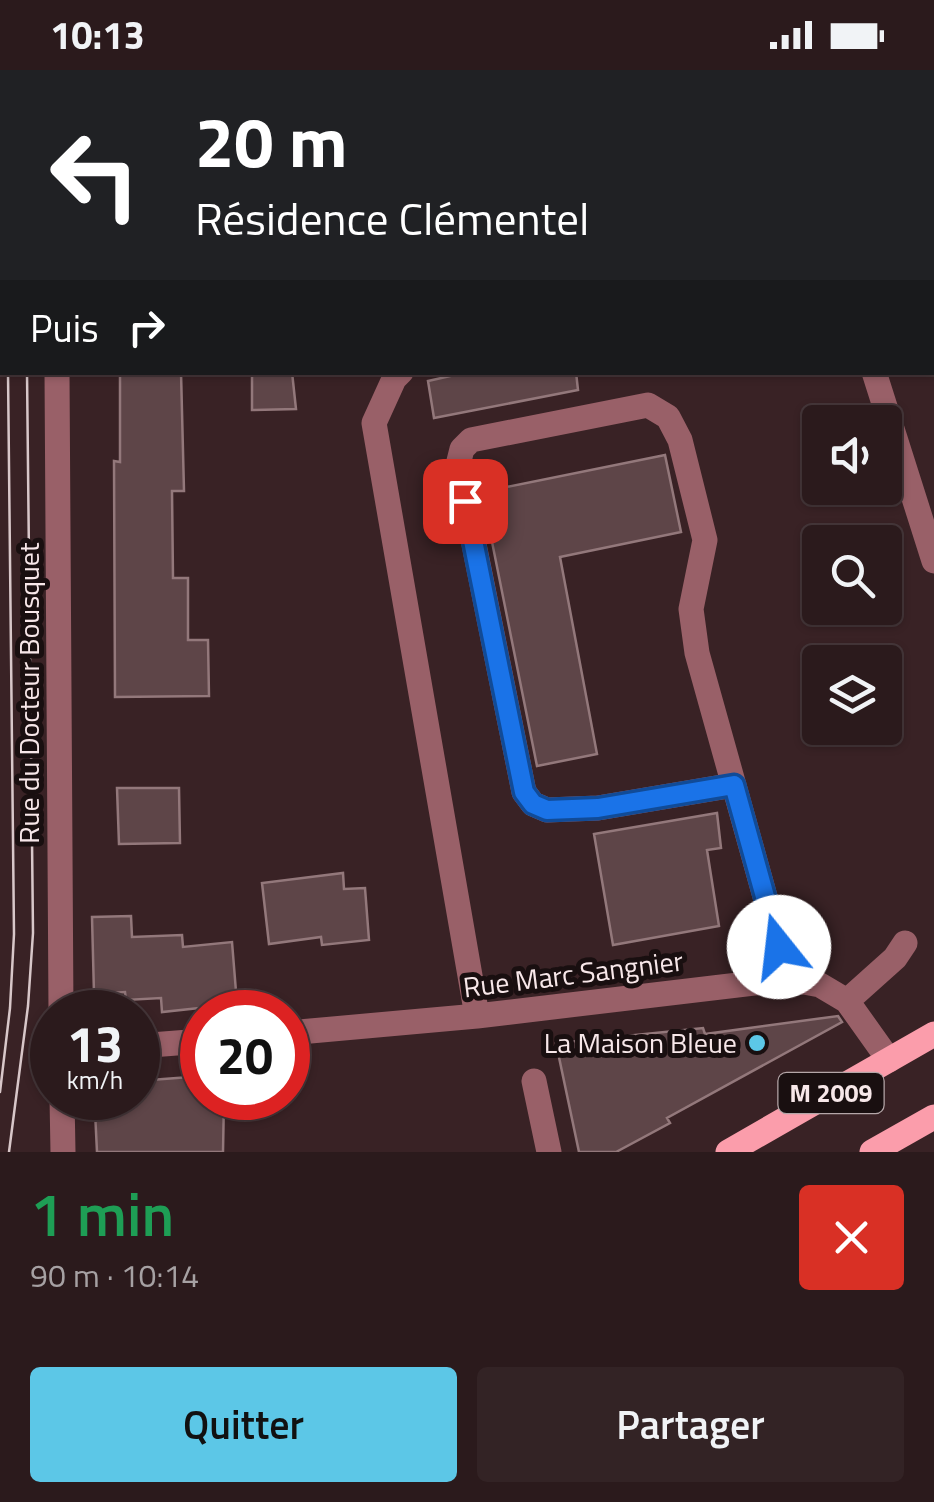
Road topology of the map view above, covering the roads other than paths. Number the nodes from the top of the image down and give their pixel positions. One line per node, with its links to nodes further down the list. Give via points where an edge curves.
1 (57, 375): 8 (street, Rue du Docteur Bousquet)
2 (398, 375): 10 (street, via 374,422)
3 (875, 375): 4 (street)
4 (934, 561)
5 (734, 785): 5 (street, via 691,609 705,540 668,417 648,405 471,440 458,465 524,792 533,804 547,810 598,808); 7 (street)
6 (904, 942): 9 (street)
7 (788, 979): 9 (street, Rue Marc Sangnier, via 820,984); 10 (street, Rue Marc Sangnier)
8 (60, 990)
9 (847, 1001): 13 (street)
10 (477, 1016): 11 (street, Rue Marc Sangnier)
11 (310, 1031)
12 (934, 1034): 13 (main road, M 2009)
13 (889, 1060): 19 (main road, M 2009)
14 (534, 1081): 18 (street)
15 (934, 1117): 20 (main road, M 2009)
16 (62, 1120): 17 (street)
17 (63, 1152)
18 (549, 1152)
19 (728, 1152)
20 (872, 1152)

